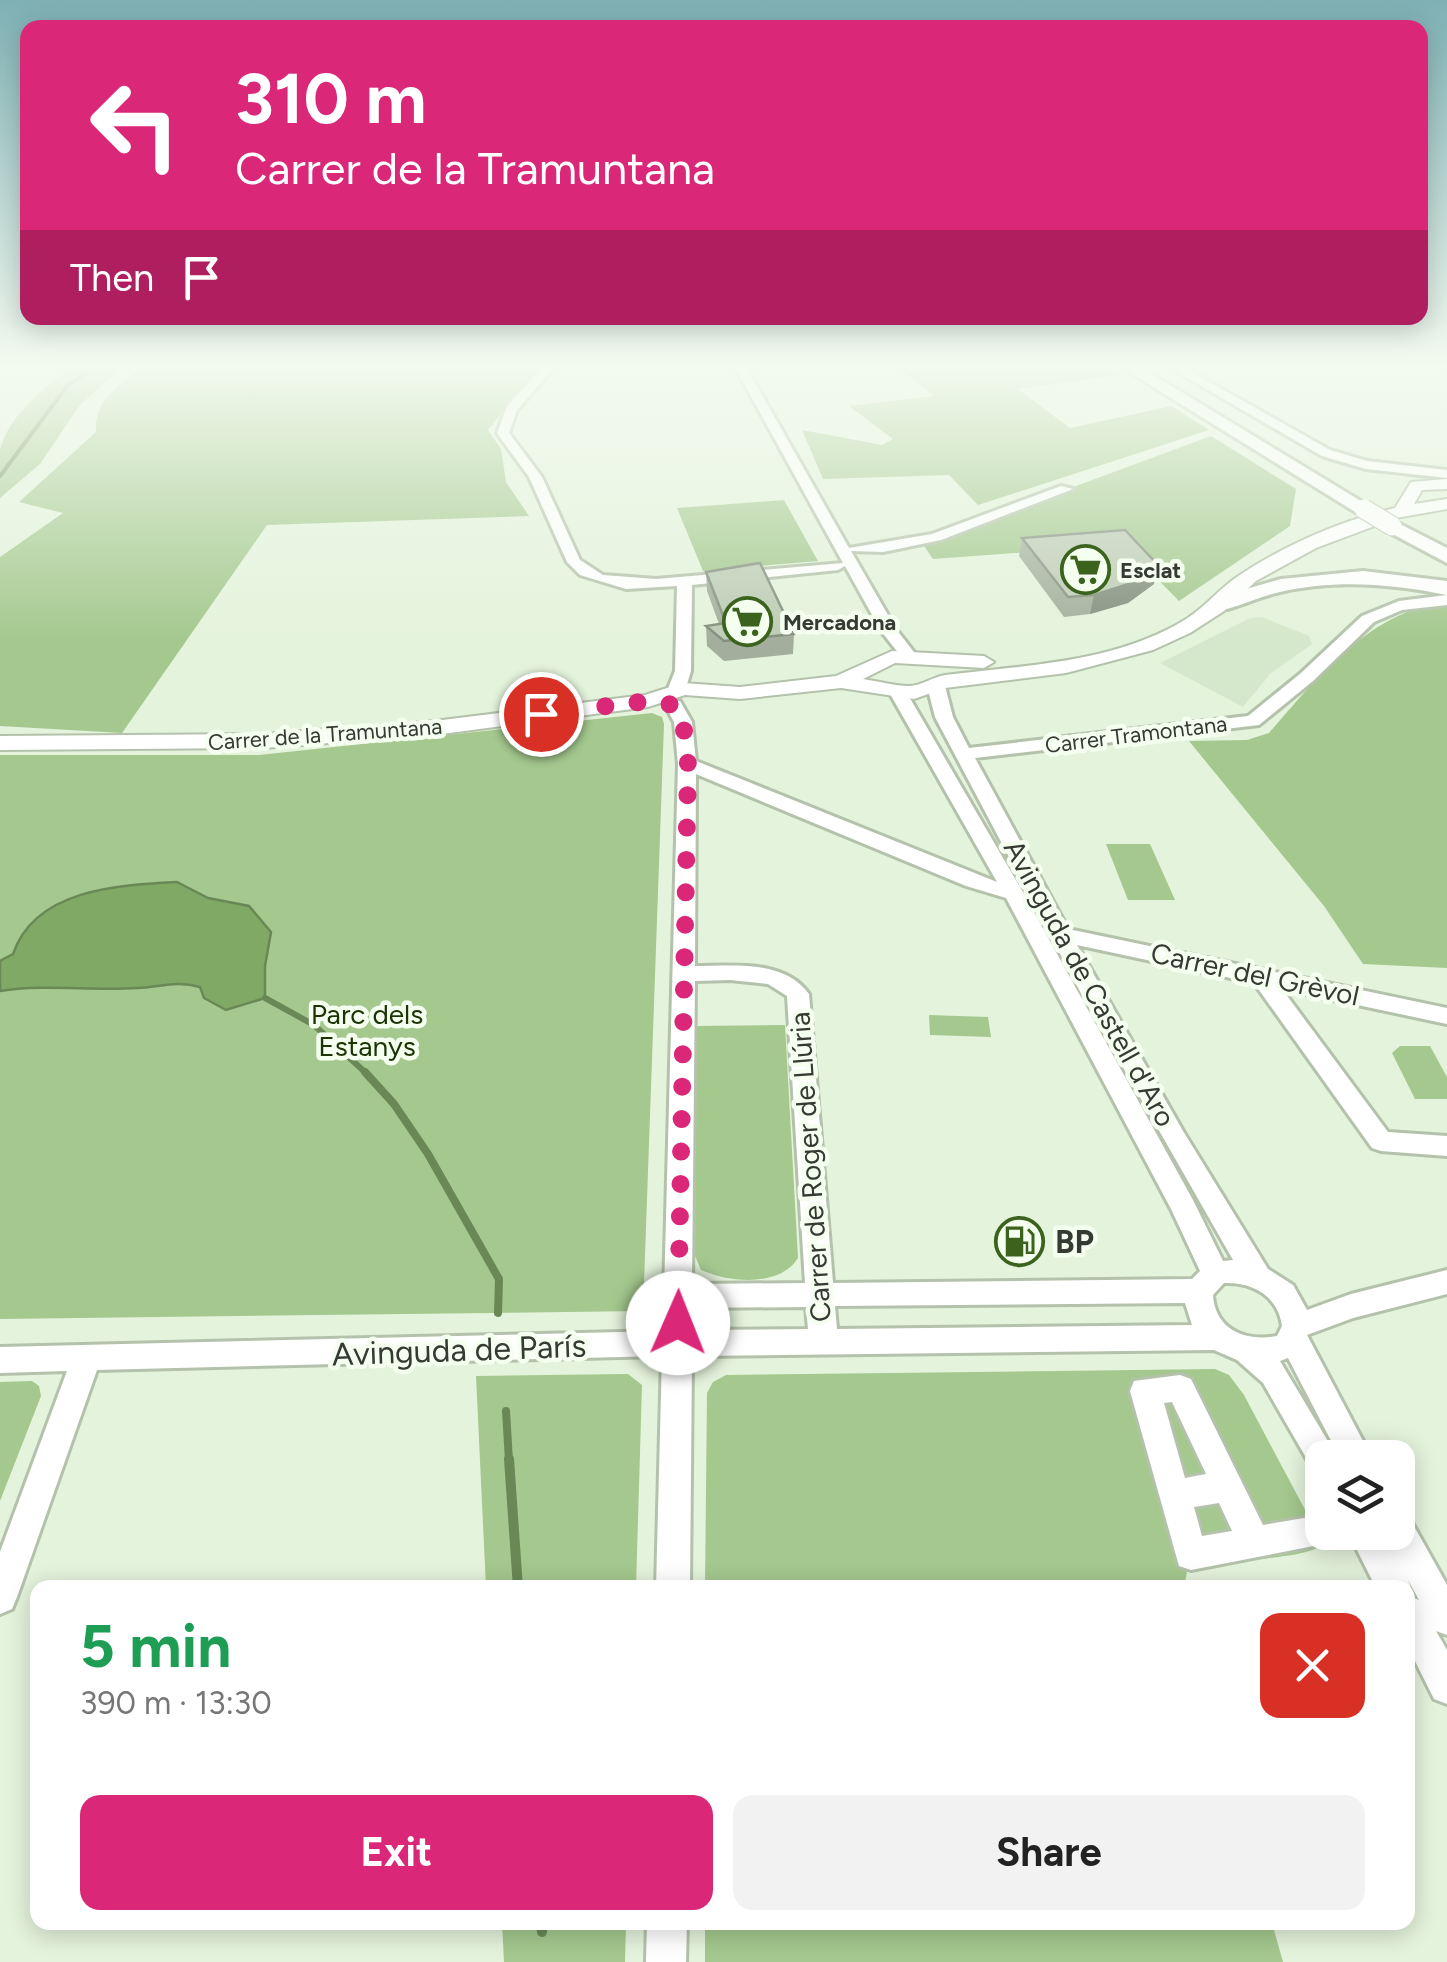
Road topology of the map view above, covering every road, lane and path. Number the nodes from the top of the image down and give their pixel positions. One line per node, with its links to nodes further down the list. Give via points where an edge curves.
1 (522, 459): 18 (street, via 585,573 620,584)
2 (780, 459): 16 (street)
3 (792, 459): 22 (street, via 890,632)
4 (1293, 459): 12 (highway)
5 (1301, 459): 12 (highway)
6 (1345, 459): 7 (street)
7 (1447, 474)
8 (1447, 484): 10 (main road, via 1420,484)
9 (1066, 489): 14 (street, via 914,542)
10 (1413, 491): 11 (main road); 12 (main road)
11 (1447, 504): 12 (main road)
12 (1390, 513): 13 (highway); 15 (highway); 17 (main road)
13 (1447, 542)
14 (856, 548)
15 (1447, 557)
16 (838, 566): 18 (street); 23 (street, via 881,645)
17 (1249, 578): 21 (main road); 22 (main road, via 1194,614 1074,653 968,664)
18 (685, 581): 27 (street)
19 (1447, 588): 21 (highway, via 1334,577 1289,582)
20 (1447, 600): 29 (street, Carrer Tramontana, via 1368,618 1253,721)
21 (1227, 602): 25 (main road, via 1132,653)
22 (917, 658): 23 (main road); 25 (main road, via 941,670)
23 (876, 664): 24 (main road); 26 (main road, via 873,680)
24 (841, 682): 26 (main road); 27 (main road, Carrer de la Tramuntana)
25 (938, 684): 26 (main road, via 919,692); 29 (street, Avinguda de Castell d'Aro, via 944,717)
26 (893, 690): 31 (street, Avinguda de Castell d'Aro)
27 (681, 698): 28 (main road, Carrer de la Tramuntana, via 263,741); 30 (street)
28 (0, 742)
29 (964, 754): 32 (street, Avinguda de Castell d'Aro)
30 (688, 764): 31 (street); 33 (street)
31 (1014, 894): 39 (street, Avinguda de Castell d'Aro, via 1184,1208)
32 (1062, 935): 34 (street, Carrer del Grèvol); 37 (street, Avinguda de Castell d'Aro)
33 (684, 974): 41 (street, Carrer de Roger de Llúria, via 762,975 787,981 798,994); 42 (street)
34 (1261, 976): 35 (street, Carrer del Grèvol); 36 (street, via 1381,1141)
35 (1447, 1016)
36 (1447, 1146)
37 (1256, 1275): 39 (street, via 1227,1271); 40 (street)
38 (1447, 1282): 43 (street)
39 (1207, 1283): 41 (street); 45 (street, via 1200,1314)
40 (1282, 1291): 43 (street, via 1318,1304); 44 (street, via 1296,1314)
41 (819, 1294): 42 (street); 46 (street, Carrer de Roger de Llúria)
42 (678, 1296): 47 (street)
43 (1352, 1306): 44 (street)
44 (1296, 1332): 48 (street, via 1276,1351); 52 (street)
45 (1218, 1337): 46 (street, Avinguda de París); 48 (street)
46 (823, 1342): 47 (street, Avinguda de París)
47 (678, 1344): 50 (street, Avinguda de París); 59 (street)
48 (1248, 1352): 51 (street, via 1274,1374)
49 (0, 1360): 50 (street, Avinguda de París)
50 (86, 1360): 61 (street)
51 (1312, 1440)
52 (1348, 1440)
53 (1227, 1486): 54 (street); 54 (street, via 1180,1388 1145,1391); 56 (street)
54 (1174, 1495): 56 (street, via 1191,1554)
55 (1305, 1534): 56 (street)
56 (1255, 1543)
57 (1385, 1550): 60 (street)
58 (1407, 1550): 60 (street)
59 (673, 1580)
60 (1423, 1583): 62 (street)
61 (0, 1596)
62 (1447, 1618)
63 (1415, 1626): 64 (street)
64 (1447, 1686)
65 (667, 1930): 66 (street)
66 (666, 1962)

